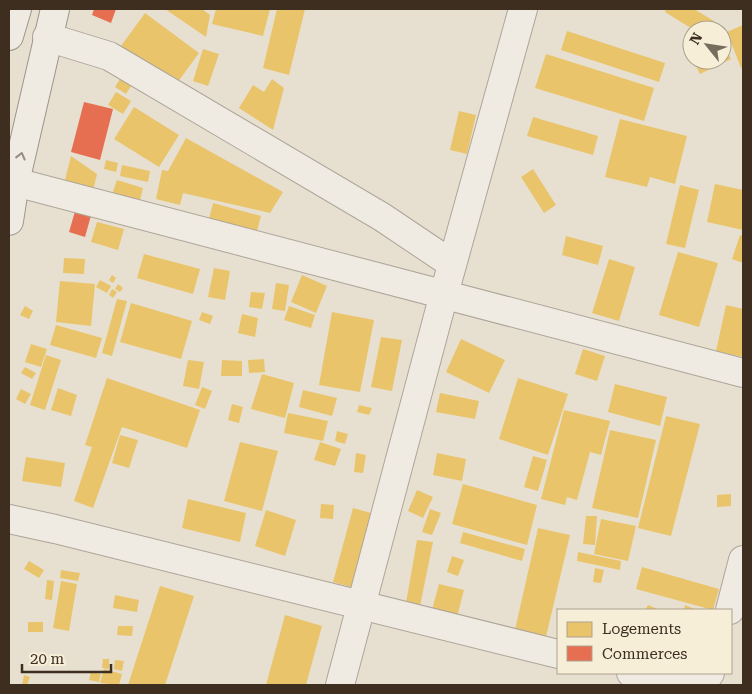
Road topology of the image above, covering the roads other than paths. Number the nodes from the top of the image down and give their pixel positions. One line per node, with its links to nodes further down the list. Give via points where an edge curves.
1 (17, 9): 4 (street)
2 (55, 9): 5 (street)
3 (523, 9): 8 (street)
4 (9, 36)
5 (47, 37): 6 (street, one-way to 5); 8 (street, via 109,56 382,217)
6 (15, 182): 7 (street); 9 (street)
7 (9, 221)
8 (452, 264): 9 (street)
9 (444, 294): 10 (street); 13 (street)
10 (743, 373)
11 (9, 519): 13 (street)
12 (743, 560): 14 (street)
13 (361, 605): 15 (street); 18 (street)
14 (730, 609)
15 (557, 654)
16 (635, 674): 19 (street)
17 (709, 674): 20 (street)
18 (340, 685)
19 (681, 685)
20 (695, 685)

